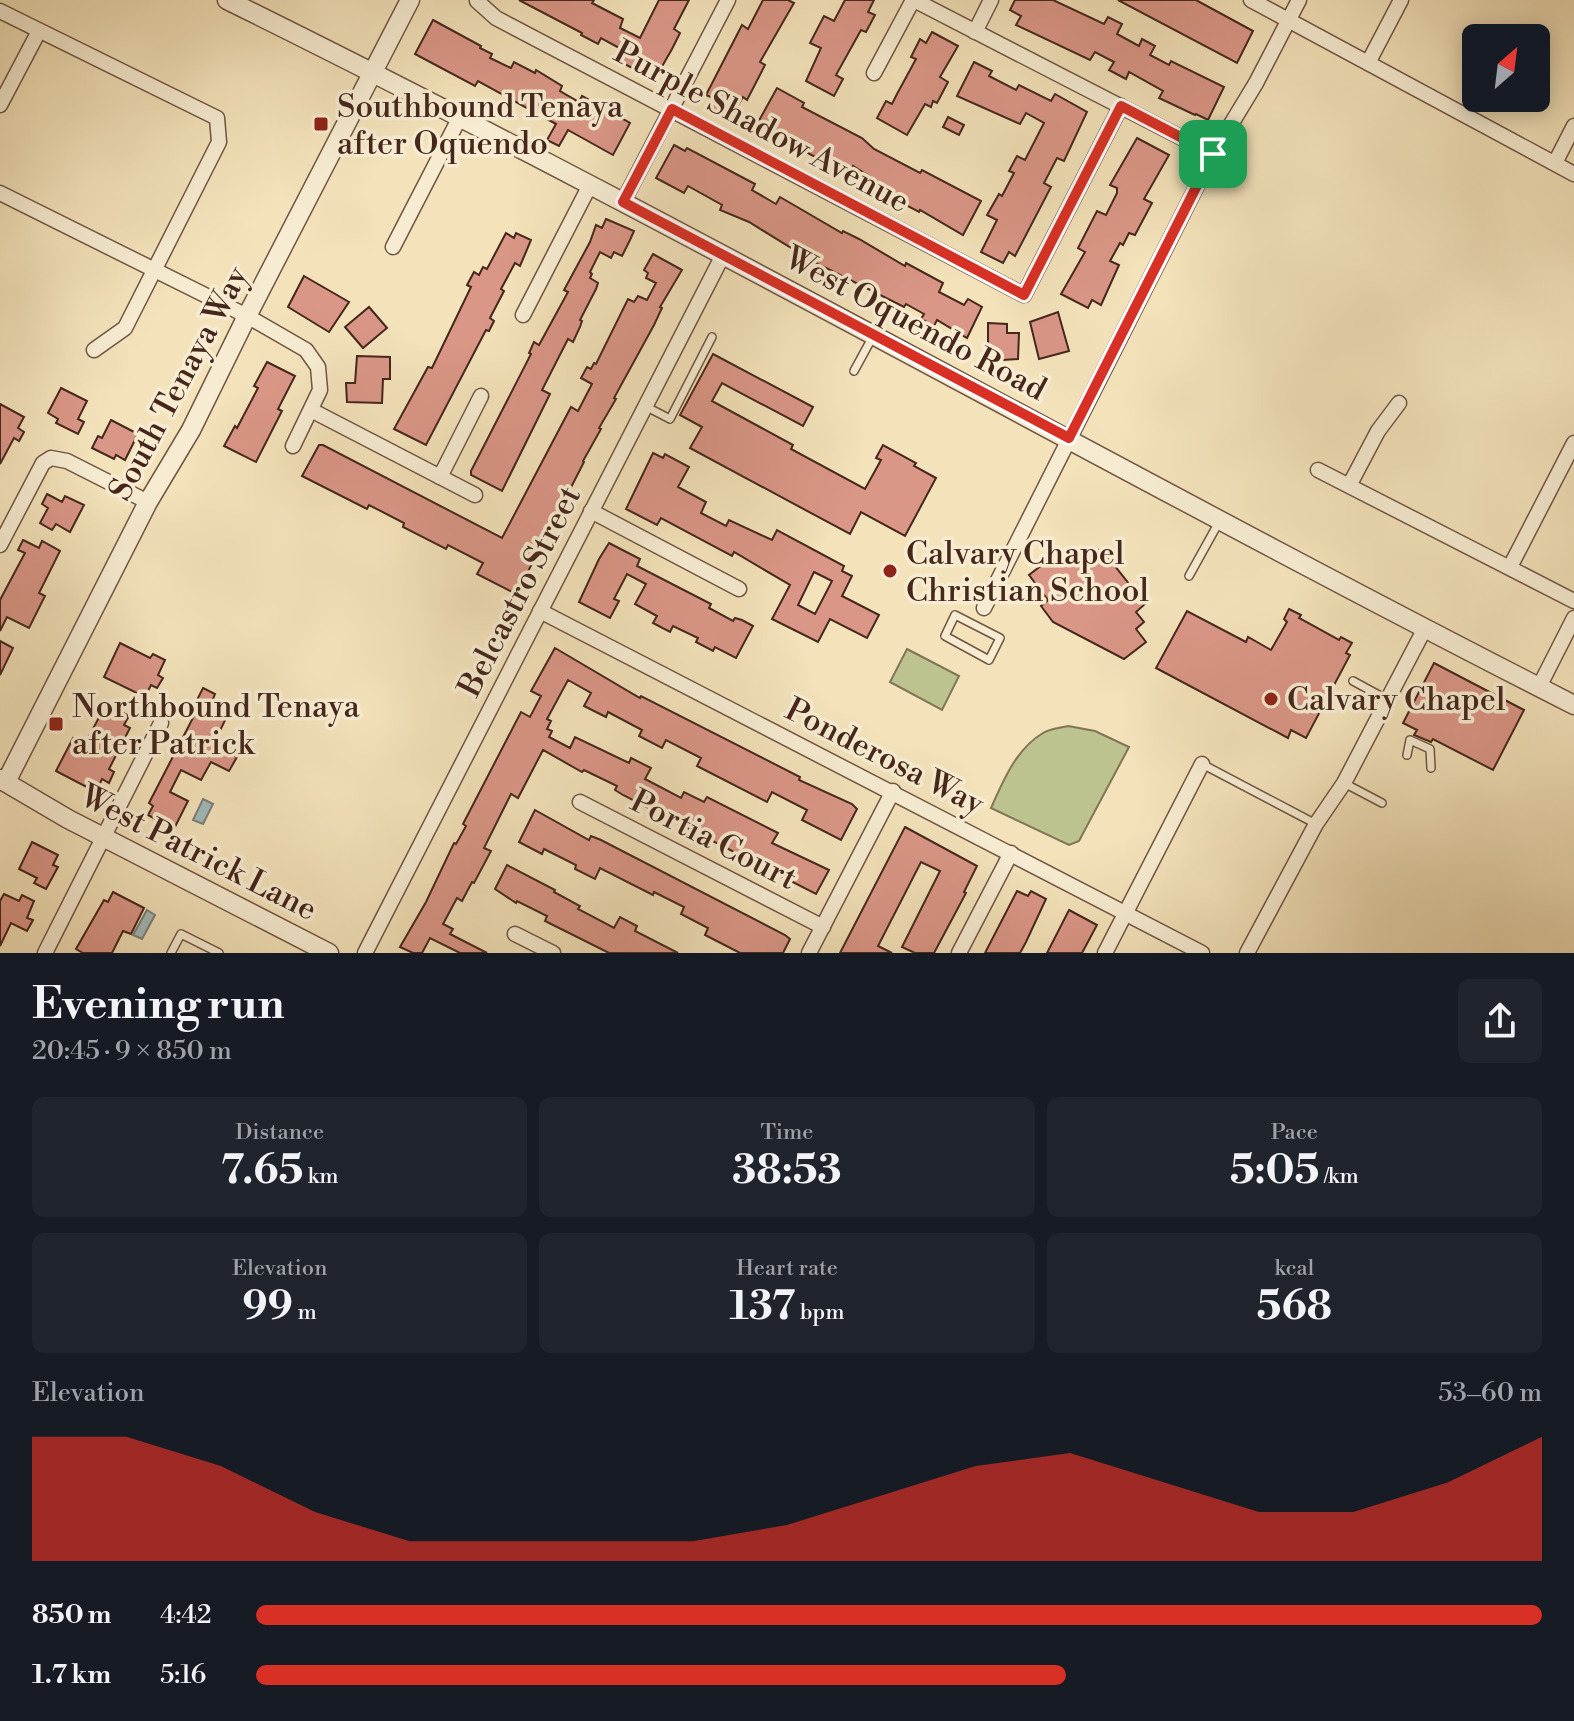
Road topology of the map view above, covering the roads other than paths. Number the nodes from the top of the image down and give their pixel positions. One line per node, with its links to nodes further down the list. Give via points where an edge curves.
1 (227, 0): 15 (street, West Oquendo Road)
2 (410, 0): 15 (street, South Tenaya Way)
3 (728, 0): 19 (street)
4 (914, 0): 13 (street); 16 (street)
5 (991, 0): 13 (street)
6 (1251, 0): 11 (street)
7 (1299, 0): 11 (street)
8 (1401, 0): 14 (street)
9 (477, 1): 19 (street, Purple Shadow Avenue, via 496,18)
10 (0, 11): 12 (street)
11 (1289, 20): 14 (street); 22 (street)
12 (39, 31): 17 (street); 30 (street, via 217,118 219,142)
13 (975, 32): 18 (street)
14 (1368, 63): 23 (street)
15 (374, 73): 20 (street, West Oquendo Road); 32 (street, South Tenaya Way)
16 (874, 73)
17 (0, 105)
18 (1121, 106): 19 (street, Purple Shadow Avenue, via 1024,295); 22 (street)
19 (672, 109): 27 (street)
20 (460, 117): 25 (street, West Oquendo Road); 28 (street)
21 (1574, 126): 23 (street)
22 (1213, 154): 41 (street)
23 (1555, 163): 24 (street)
24 (1574, 174)
25 (590, 185): 27 (street, West Oquendo Road); 31 (street)
26 (0, 193): 30 (street)
27 (623, 202): 29 (street, West Oquendo Road)
28 (393, 247)
29 (723, 255): 33 (street, West Oquendo Road); 39 (street, Belcastro Street)
30 (152, 269): 32 (street); 35 (street, via 125,328)
31 (523, 315)
32 (247, 316): 40 (street, via 299,344 315,361 321,382); 48 (street, South Tenaya Way, via 191,430)
33 (874, 334): 36 (lane); 41 (street, West Oquendo Road)
34 (712, 337): 39 (lane, via 670,419)
35 (94, 350)
36 (854, 371)
37 (481, 396): 45 (street)
38 (1399, 403): 46 (street)
39 (645, 406): 49 (street, Belcastro Street)
40 (311, 410): 43 (street); 45 (street)
41 (1069, 438): 50 (street, West Oquendo Road); 56 (street)
42 (1574, 443): 52 (street)
43 (293, 446)
44 (1318, 470): 46 (street)
45 (440, 477): 47 (street)
46 (1350, 484): 52 (street)
47 (475, 495)
48 (148, 502): 51 (street, via 51,458 43,463); 70 (street, South Tenaya Way)
49 (591, 511): 54 (street); 57 (street, Belcastro Street)
50 (1221, 521): 53 (lane); 60 (street, West Oquendo Road)
51 (0, 545)
52 (1510, 567): 55 (street)
53 (1189, 576)
54 (739, 589)
55 (1574, 601)
56 (984, 608): 59 (lane)
57 (540, 611): 71 (street, Ponderosa Way); 84 (street, Belcastro Street)
58 (1574, 618): 62 (street)
59 (975, 626): 59 (lane, via 955,615 945,636 989,660 1000,638)
60 (1424, 630): 62 (street, West Oquendo Road); 63 (street)
61 (1353, 681): 63 (lane)
62 (1539, 687): 64 (street, West Oquendo Road)
63 (1388, 700): 69 (street)
64 (1574, 705)
65 (161, 723): 75 (street)
66 (1407, 755): 68 (lane, via 1410,740 1430,749)
67 (1202, 764): 74 (lane); 77 (street)
68 (1431, 768)
69 (1344, 783): 73 (lane); 74 (street)
70 (2, 785): 75 (street, West Patrick Lane)
71 (893, 791): 76 (street, Ponderosa Way); 78 (street)
72 (580, 802): 78 (street, Portia Court)
73 (1382, 803)
74 (1316, 824): 90 (street)
75 (103, 837): 80 (street); 83 (street, West Patrick Lane)
76 (1011, 853): 77 (street, Ponderosa Way); 87 (street)
77 (1125, 913): 88 (street); 89 (street, Ponderosa Way)
78 (823, 927): 86 (street)
79 (515, 934): 85 (street)
80 (45, 953)
81 (171, 953): 82 (lane, via 181,934)
82 (219, 953)
83 (329, 953)
84 (365, 953)
85 (553, 953)
86 (809, 953)
87 (959, 953)
88 (1105, 953)
89 (1202, 953)
90 (1247, 953)

